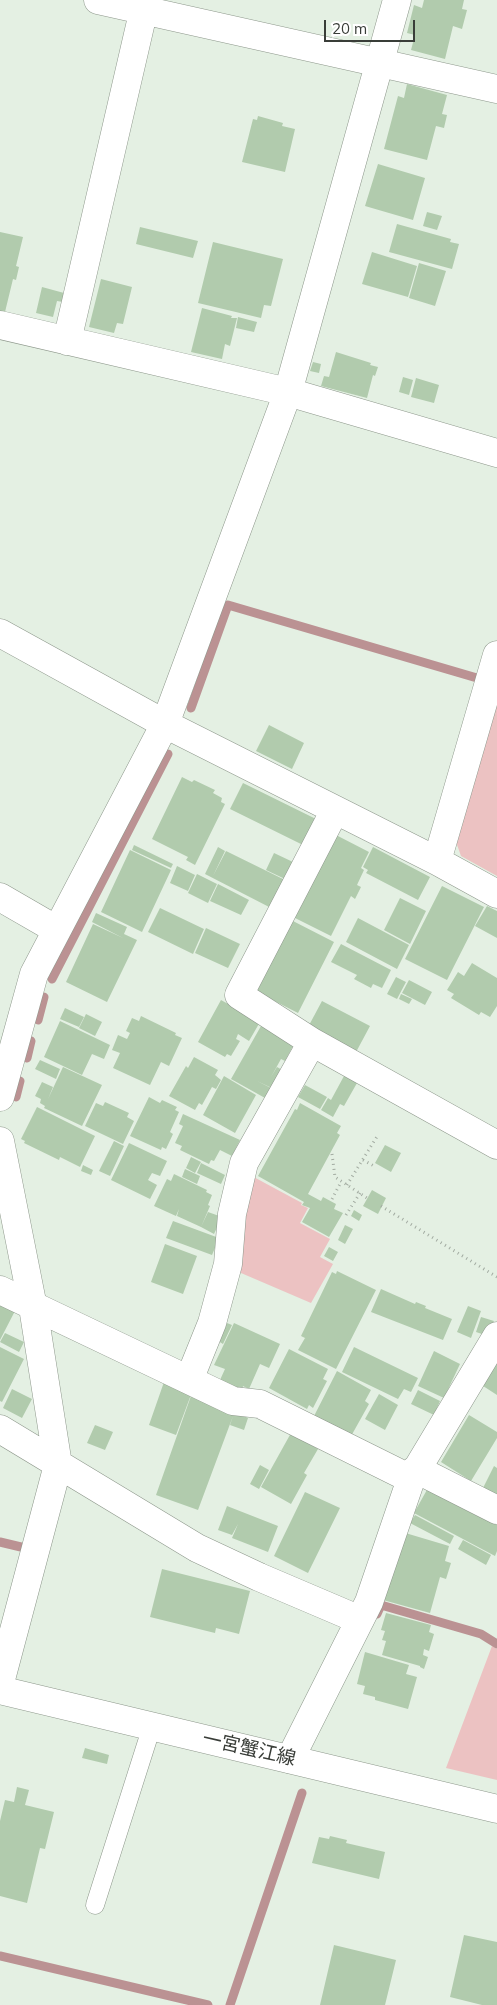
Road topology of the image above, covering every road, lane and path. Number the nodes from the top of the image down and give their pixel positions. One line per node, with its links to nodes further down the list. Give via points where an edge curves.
1 (98, 0): 3 (street)
2 (397, 0): 4 (street)
3 (144, 5): 4 (street); 7 (street)
4 (379, 64): 5 (street); 8 (street)
5 (497, 89)
6 (0, 325): 7 (street)
7 (67, 341): 8 (street)
8 (288, 392): 9 (street); 12 (street)
9 (497, 453)
10 (0, 633): 12 (street)
11 (497, 655): 14 (street)
12 (165, 724): 13 (street); 17 (street)
13 (335, 810): 14 (street); 18 (street, via 239,995)
14 (437, 861): 15 (street)
15 (497, 894)
16 (0, 897): 17 (street)
17 (57, 930): 19 (street, via 34,974)
18 (312, 1042): 22 (street); 37 (street, via 244,1163 232,1214 228,1264 212,1323)
19 (0, 1097)
20 (378, 1136): 24 (path)
21 (0, 1141): 35 (street)
22 (497, 1144)
23 (332, 1154): 26 (path, via 335,1177)
24 (363, 1160): 25 (path); 27 (path)
25 (374, 1166)
26 (342, 1182): 27 (path); 29 (path)
27 (347, 1185): 28 (path)
28 (360, 1193): 30 (path); 32 (path)
29 (332, 1198)
30 (367, 1198)
31 (382, 1206): 33 (path)
32 (346, 1215)
33 (497, 1277)
34 (0, 1290): 35 (street)
35 (33, 1306): 37 (street); 39 (street)
36 (497, 1336): 40 (street)
37 (189, 1380): 40 (street, via 233,1401 260,1404)
38 (0, 1429): 39 (street)
39 (58, 1465): 42 (street, via 197,1548); 43 (street)
40 (414, 1474): 41 (street); 42 (street)
41 (497, 1510)
42 (360, 1620): 46 (street)
43 (0, 1683)
44 (0, 1690): 45 (street, 一宮蟹江線)
45 (152, 1726): 46 (street, 一宮蟹江線); 48 (lane)
46 (290, 1759): 47 (street, 一宮蟹江線)
47 (497, 1809)
48 (95, 1905)

